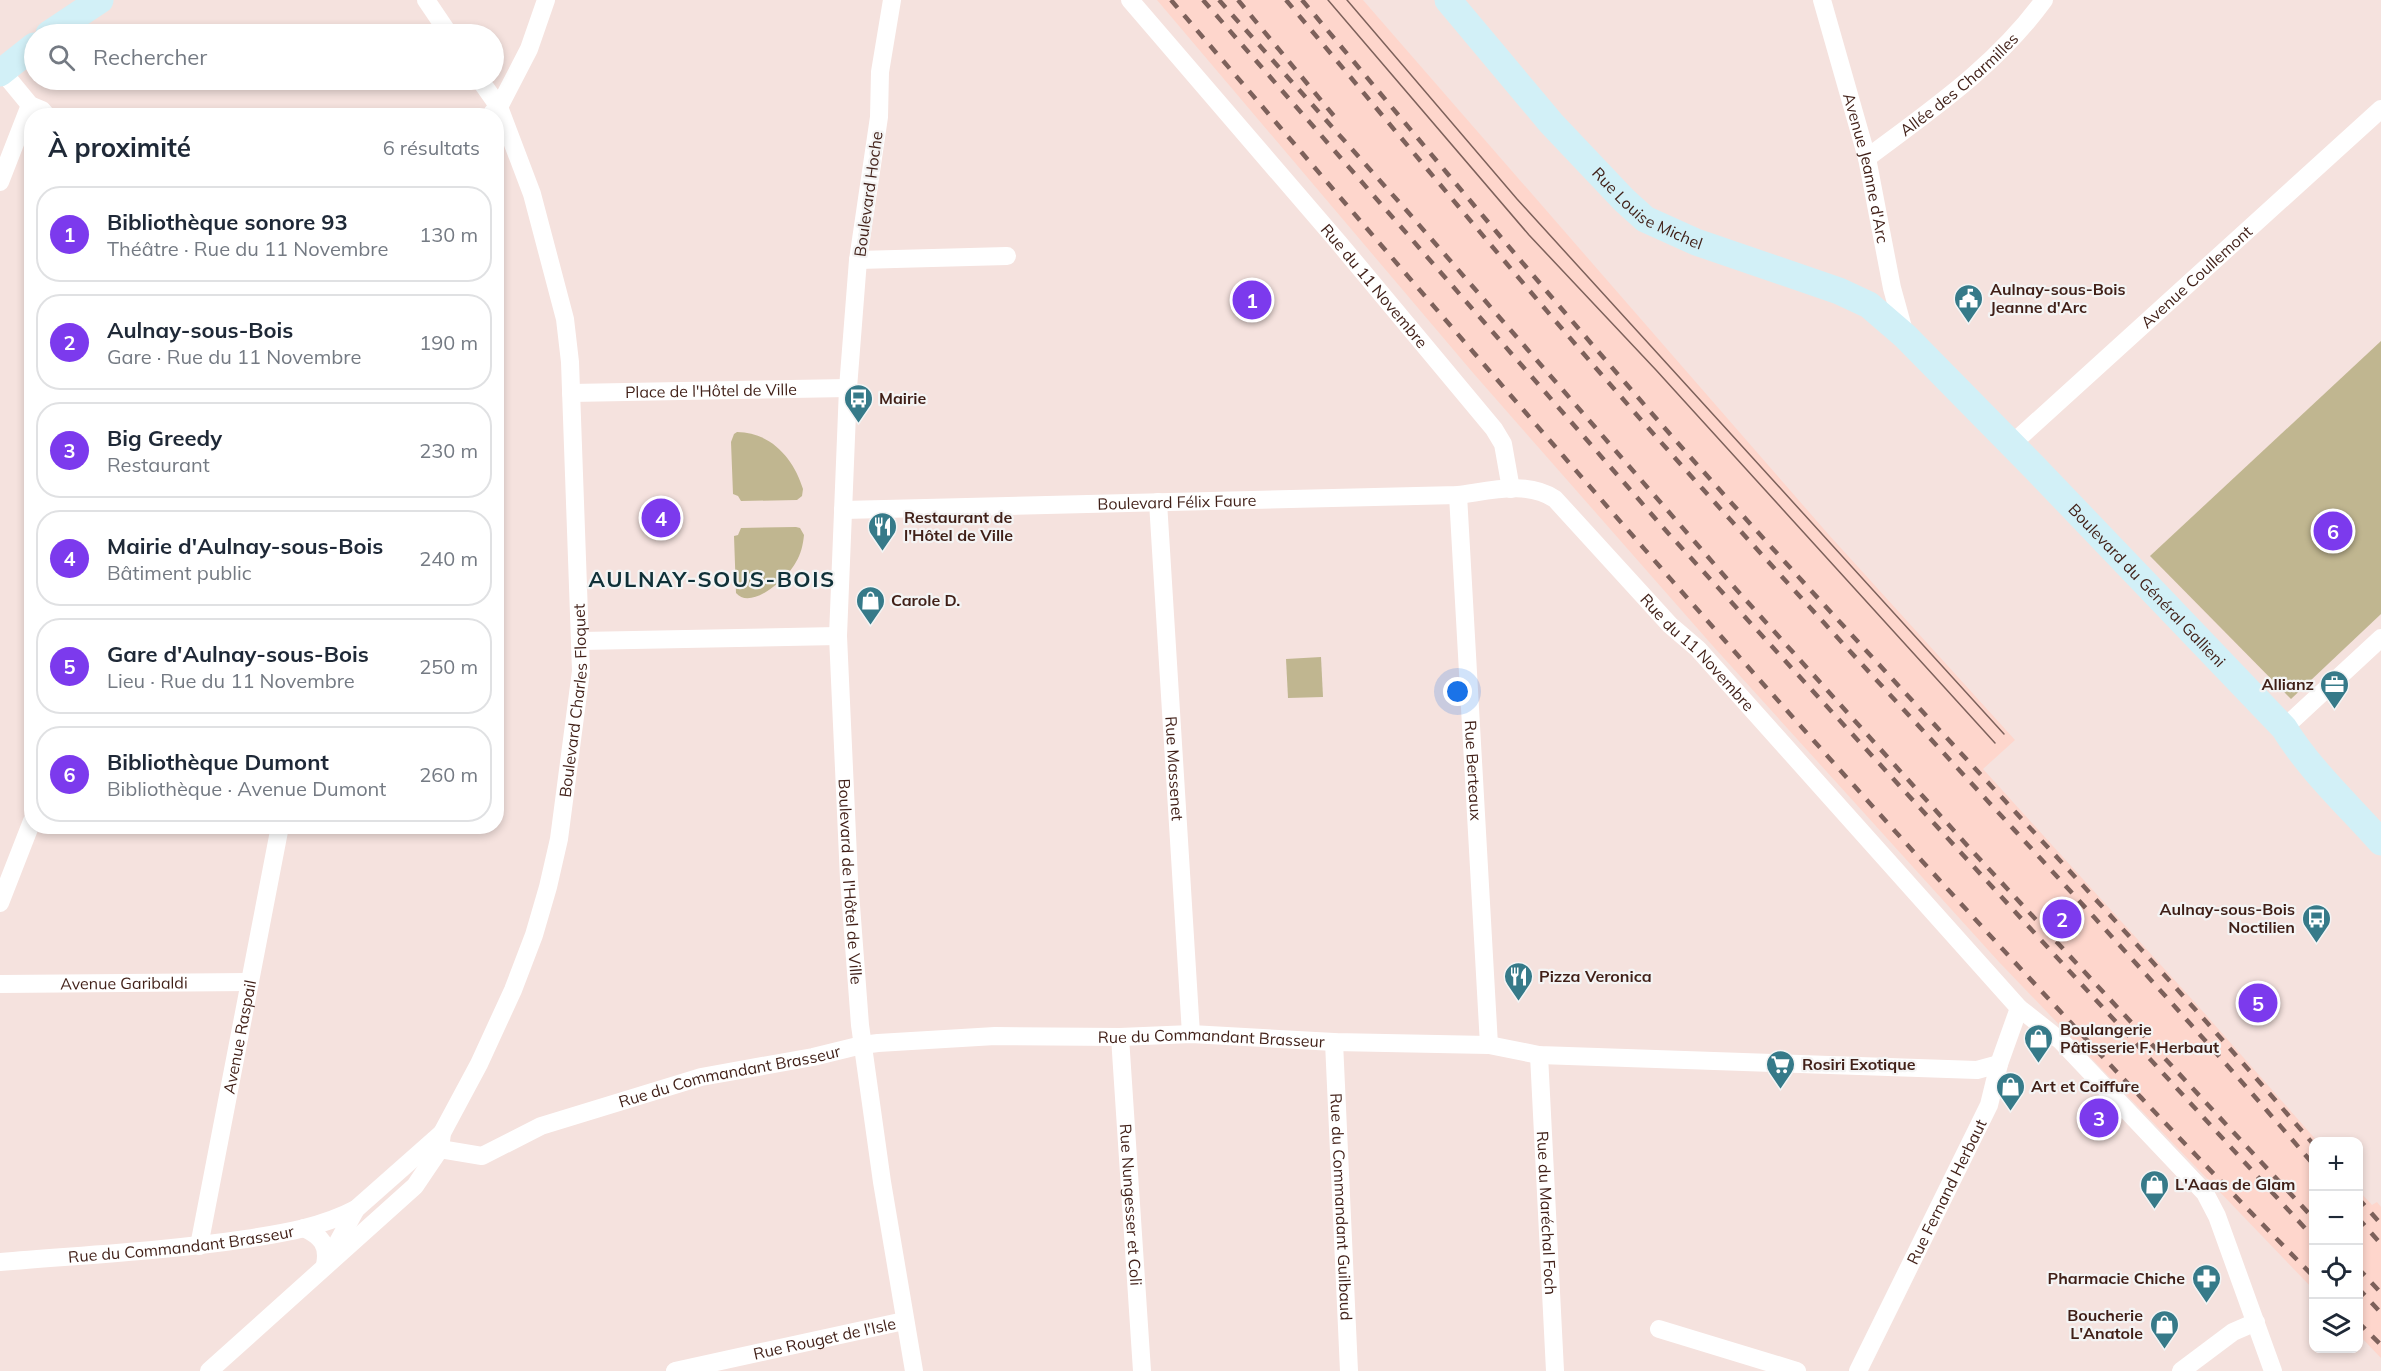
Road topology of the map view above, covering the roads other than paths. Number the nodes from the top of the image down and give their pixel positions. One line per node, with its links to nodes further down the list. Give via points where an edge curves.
1 (100, 0): 9 (street)
2 (426, 0): 10 (street)
3 (546, 0): 18 (street, via 529,50)
4 (892, 0): 25 (street, Boulevard Hoche)
5 (1130, 0): 30 (street, Rue du 11 Novembre, via 1494,429 1503,444)
6 (1448, 0): 26 (street, Rue Louise Michel, via 1557,130 1645,219 1696,242 1839,291 1869,305)
7 (1822, 0): 22 (street, Avenue Jeanne d'Arc)
8 (2044, 0): 22 (street, Allée des Charmilles, via 2027,23 1969,81)
9 (64, 24)
10 (442, 24)
11 (24, 54): 12 (street)
12 (1, 72): 14 (street)
13 (485, 90): 17 (street, Boulevard Charles Floquet)
14 (30, 105): 15 (street); 16 (street)
15 (29, 108)
16 (37, 108)
17 (493, 108)
18 (496, 108)
19 (2381, 109): 29 (street, Avenue Coullemont)
20 (24, 120): 23 (street)
21 (504, 133): 28 (street, Boulevard Charles Floquet, via 532,194 545,238 570,347)
22 (1867, 158): 26 (street, Avenue Jeanne d'Arc)
23 (0, 182)
24 (1007, 256): 25 (street)
25 (858, 260): 27 (street, Boulevard Hoche)
26 (1905, 336): 29 (street, Boulevard du Général Gallieni)
27 (848, 388): 28 (street, Place de l'Hôtel de Ville); 33 (street, Boulevard de l'Hôtel de Ville)
28 (572, 393): 36 (street, Boulevard Charles Floquet)
29 (2012, 444): 37 (street, Boulevard du Général Gallieni)
30 (1511, 489): 31 (street, Boulevard Félix Faure); 44 (street, Rue du 11 Novembre, via 1538,490 1555,499 1670,625 1698,649)
31 (1458, 495): 32 (street, Boulevard Félix Faure); 49 (street, Rue Berteaux)
32 (1158, 502): 33 (street, Boulevard Félix Faure); 45 (street, Rue Massenet)
33 (843, 510): 34 (street, Boulevard de l'Hôtel de Ville)
34 (838, 636): 36 (street); 48 (street, Boulevard de l'Hôtel de Ville, via 849,879)
35 (2381, 638): 37 (street)
36 (581, 641): 52 (street, Boulevard Charles Floquet, via 566,798 548,887 513,990)
37 (2284, 728): 40 (street, Boulevard du Général Gallieni)
38 (27, 834): 41 (street)
39 (278, 834): 42 (street, Avenue Raspail)
40 (2381, 842)
41 (0, 903)
42 (250, 982): 43 (street, Avenue Garibaldi); 55 (street, Avenue Raspail)
43 (0, 984)
44 (2019, 1008): 51 (street, Rue Fernand Herbaut); 59 (street, Rue du 11 Novembre, via 2061,1041 2205,1193)
45 (1191, 1034): 46 (street, Rue du Commandant Brasseur); 47 (street, Rue du Commandant Brasseur)
46 (1120, 1037): 48 (street, Rue du Commandant Brasseur, via 995,1036); 64 (street, Rue Nungesser et Coli)
47 (1334, 1042): 49 (street, Rue du Commandant Brasseur); 65 (street, Rue du Commandant Guilbaud)
48 (862, 1045): 52 (street, Rue du Commandant Brasseur, via 701,1077 541,1126 482,1155); 58 (street, Boulevard de l'Hôtel de Ville)
49 (1489, 1045): 50 (street, Rue du Commandant Brasseur)
50 (1539, 1054): 51 (street, Rue du Commandant Brasseur, via 1977,1070); 66 (street, Rue du Maréchal Foch)
51 (1999, 1064): 68 (street, Rue Fernand Herbaut, via 1989,1105)
52 (441, 1141): 53 (street, Boulevard Charles Floquet); 57 (street, Boulevard Charles Floquet, via 415,1186)
53 (356, 1209): 54 (street, Rue du Commandant Brasseur); 57 (street, Boulevard Charles Floquet)
54 (304, 1228): 55 (street, Rue du Commandant Brasseur); 57 (street, via 323,1240)
55 (199, 1246): 56 (street, Rue du Commandant Brasseur)
56 (0, 1262)
57 (326, 1265): 61 (street, Boulevard Charles Floquet)
58 (904, 1321): 62 (street, Rue Rouget de l'Isle); 63 (street, Boulevard de l'Hôtel de Ville)
59 (2256, 1322): 69 (street, via 2233,1332); 70 (street, Rue du 11 Novembre)
60 (1659, 1329): 67 (street)
61 (209, 1371)
62 (675, 1371)
63 (914, 1371)
64 (1142, 1371)
65 (1349, 1371)
66 (1555, 1371)
67 (1797, 1371)
68 (1858, 1371)
69 (2181, 1371)
70 (2273, 1371)

